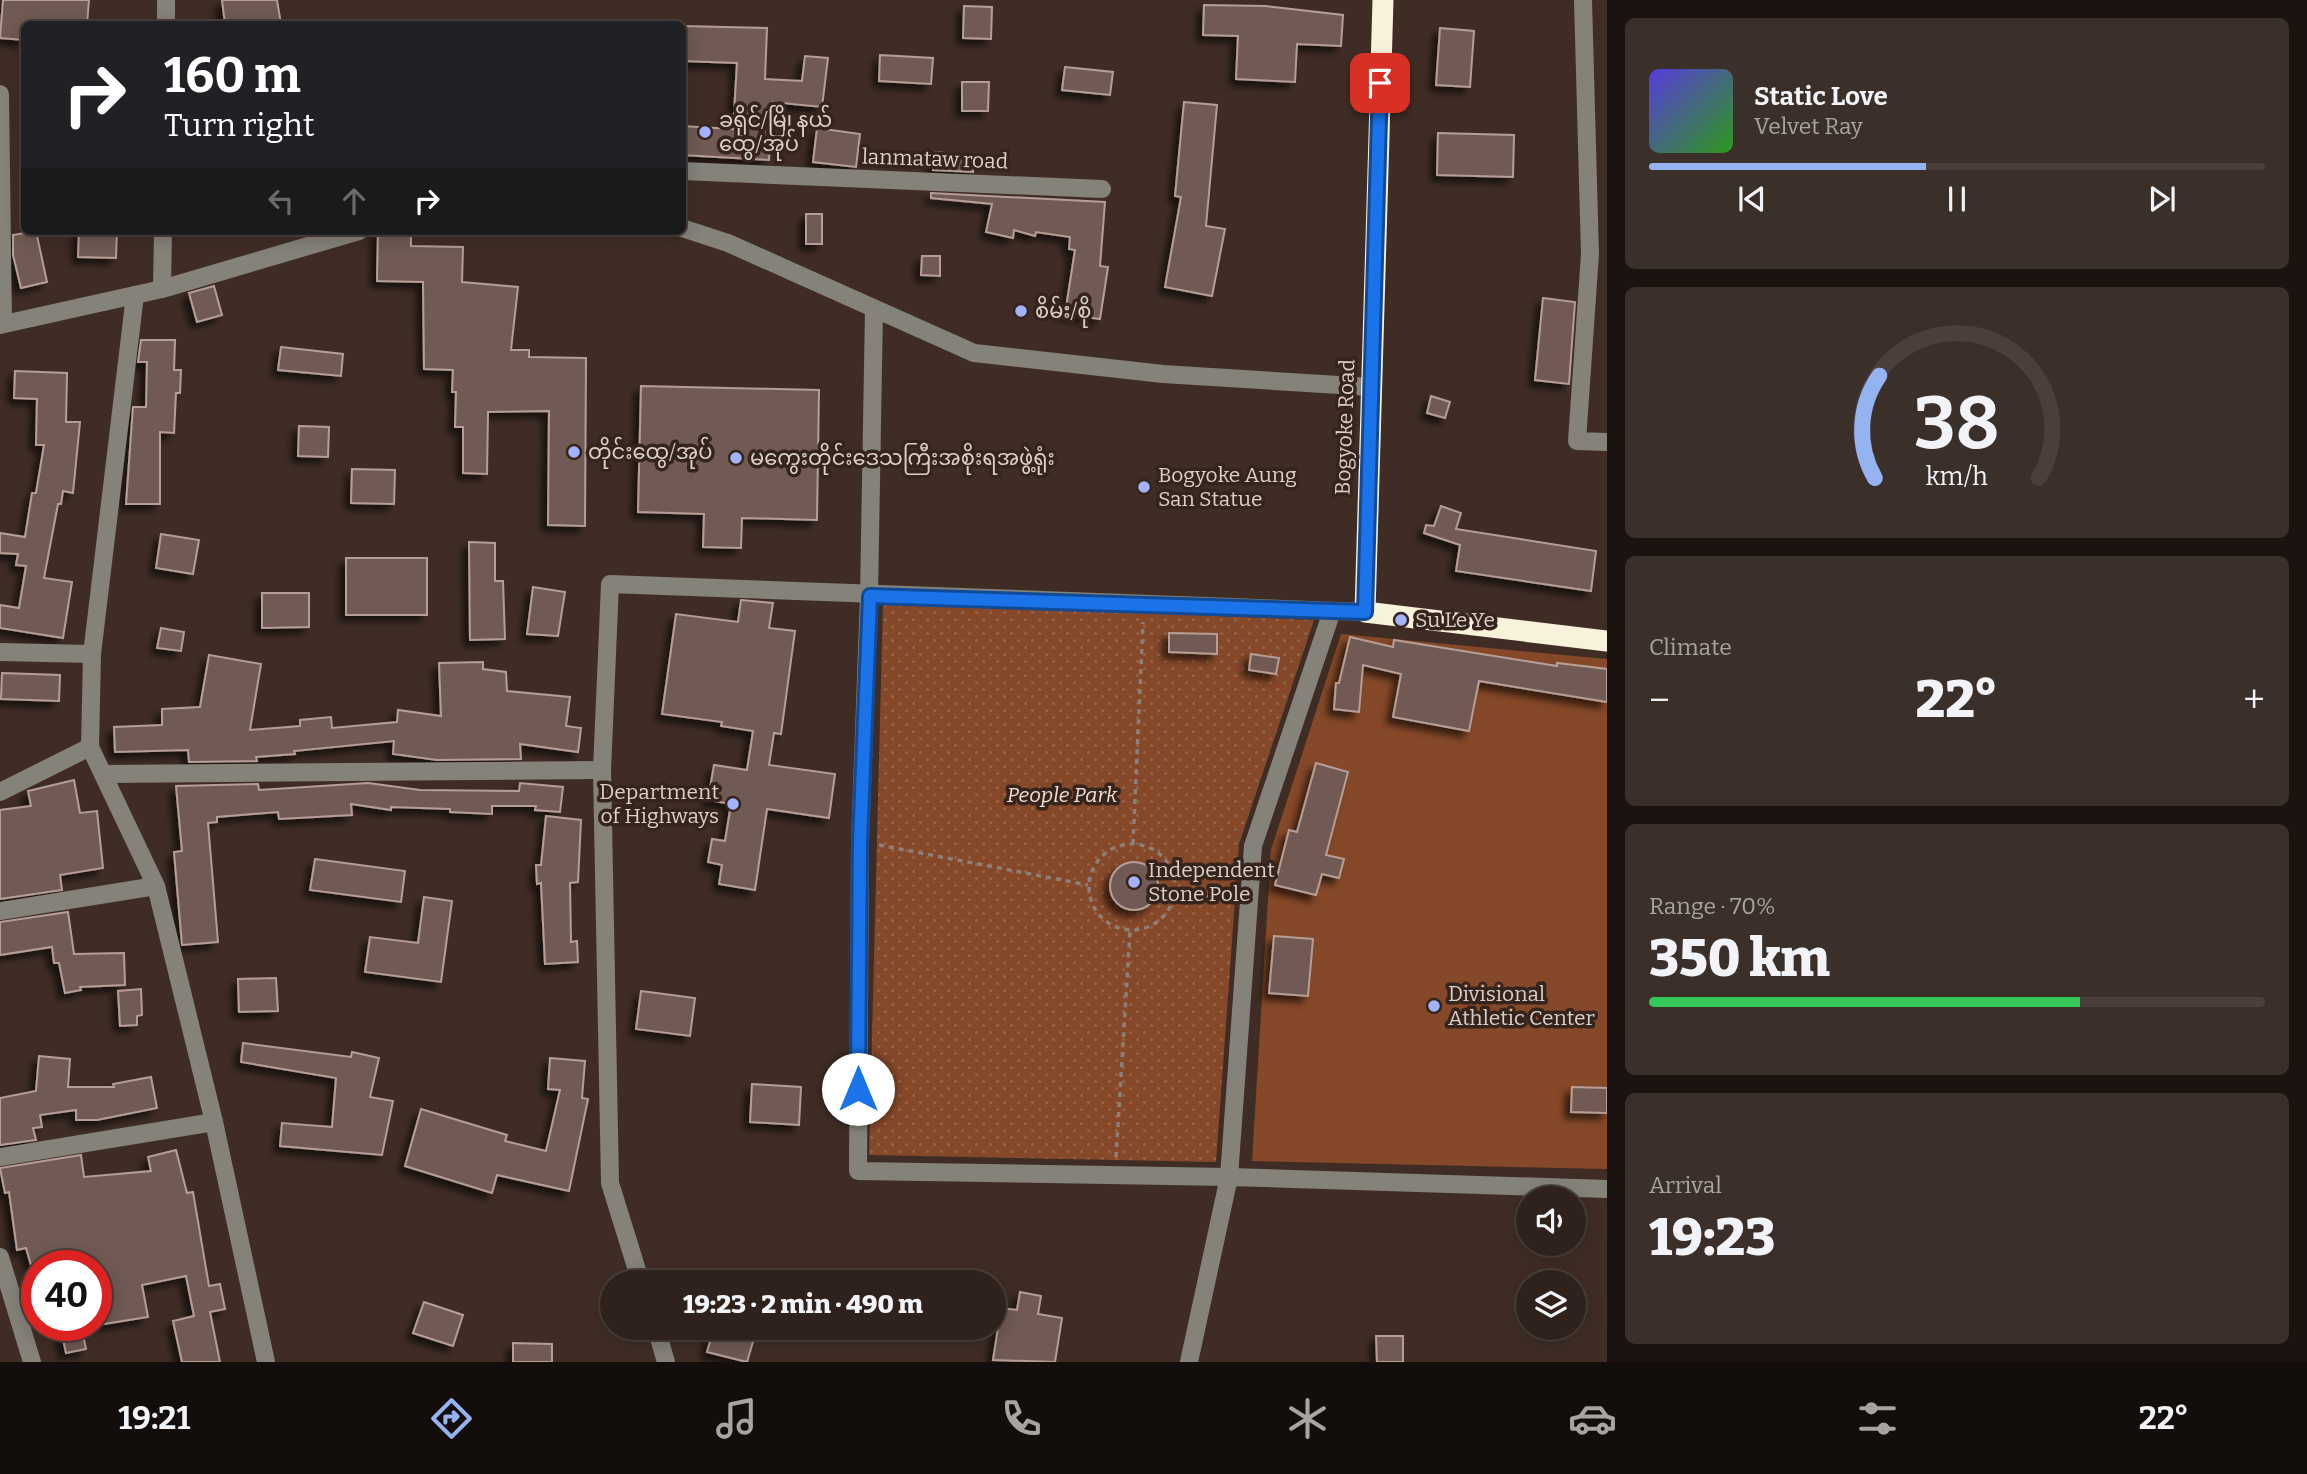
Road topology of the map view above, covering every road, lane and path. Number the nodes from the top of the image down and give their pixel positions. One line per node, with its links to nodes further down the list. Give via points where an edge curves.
1 (166, 0): 4 (street)
2 (1383, 0): 16 (highway, Bogyoke Road)
3 (1583, 0): 17 (street, via 1590,254 1577,441)
4 (166, 21)
5 (0, 94): 6 (street)
6 (0, 125): 15 (street)
7 (686, 171): 8 (street, lanmataw road)
8 (1102, 188)
9 (686, 230): 14 (street, via 728,243)
10 (163, 235): 12 (street)
11 (345, 235): 12 (street)
12 (162, 289): 13 (street)
13 (135, 295): 15 (street); 24 (street)
14 (874, 309): 16 (street, via 974,354 1163,374); 18 (street)
15 (1, 324)
16 (1371, 387): 21 (highway, Bogyoke Road)
17 (1607, 442)
18 (870, 596): 19 (street); 26 (street, via 610,584); 29 (street)
19 (1144, 604): 20 (street); 30 (path)
20 (1332, 611): 21 (street); 34 (street, via 1253,846)
21 (1365, 612): 22 (highway)
22 (1607, 640)
23 (0, 652): 24 (street)
24 (92, 654): 25 (street)
25 (90, 747): 27 (street); 28 (street)
26 (602, 770): 27 (street); 43 (street, via 610,1183)
27 (103, 774): 31 (street)
28 (0, 792)
29 (860, 842): 32 (path); 39 (street, via 858,1171)
30 (1133, 844): 32 (path, via 1102,856); 33 (path, via 1150,848 1163,858 1172,872)
31 (156, 886): 35 (street); 37 (street)
32 (1089, 886): 36 (path, via 1101,916)
33 (1175, 891): 34 (path); 36 (path, via 1161,919)
34 (1249, 904): 40 (street)
35 (0, 911)
36 (1130, 930): 39 (path)
37 (214, 1122): 38 (street); 46 (street)
38 (0, 1157)
39 (1115, 1177): 40 (street)
40 (1229, 1177): 41 (street); 48 (street)
41 (1607, 1189)
42 (0, 1256): 45 (street)
43 (637, 1270)
44 (660, 1340): 47 (street)
45 (32, 1362)
46 (266, 1362)
47 (666, 1362)
48 (1189, 1362)

